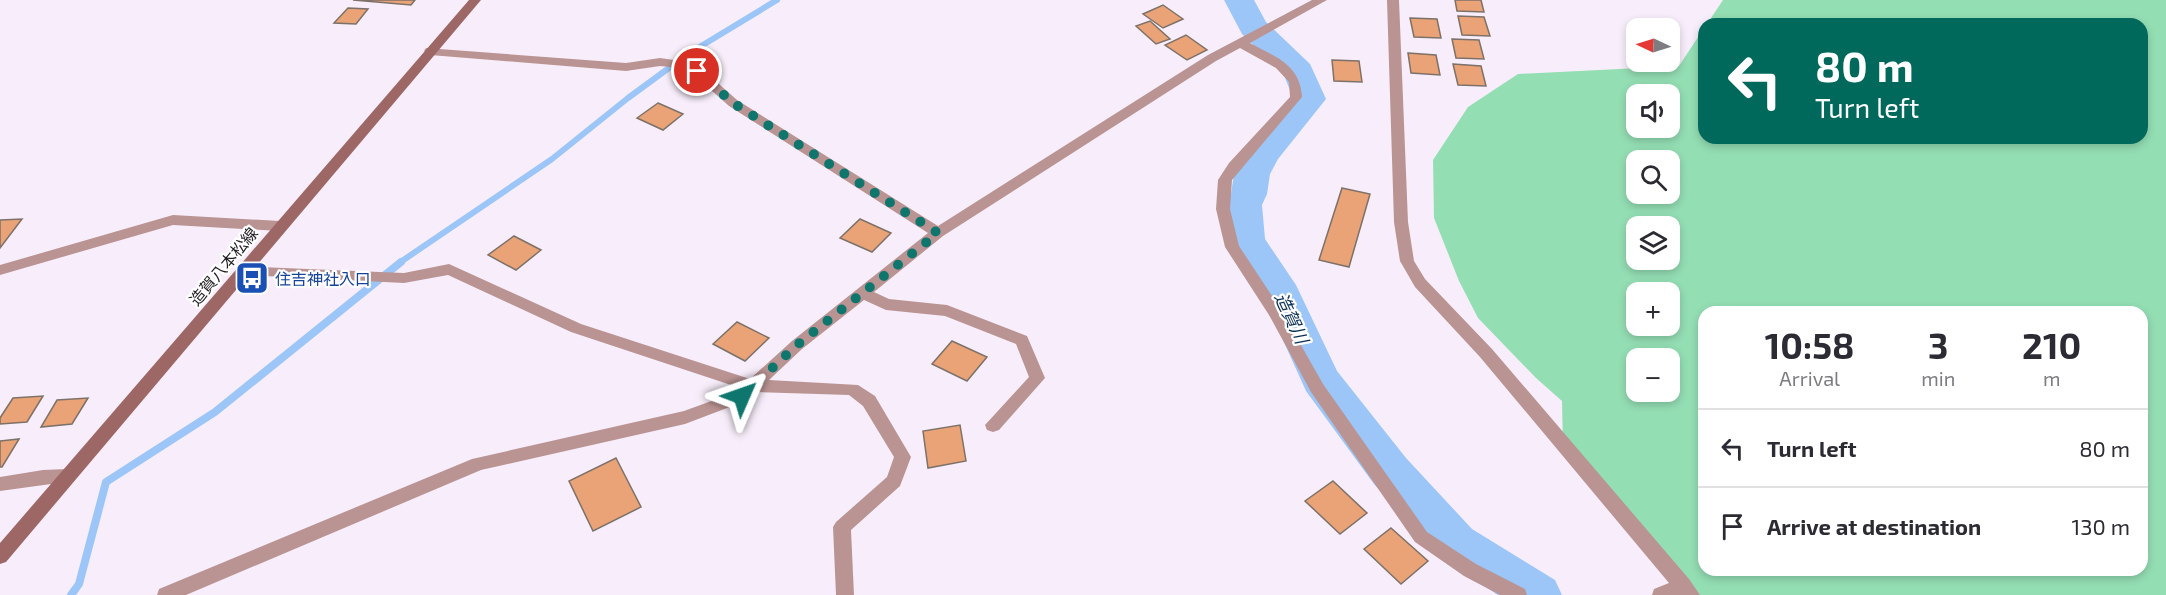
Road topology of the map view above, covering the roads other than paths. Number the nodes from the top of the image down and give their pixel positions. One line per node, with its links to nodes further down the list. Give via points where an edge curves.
1 (475, 0): 5 (main road, 造賀八本松線)
2 (1321, 0): 4 (street)
3 (1393, 0): 16 (street, via 1401,222 1407,261 1420,283 1486,353)
4 (1246, 40): 7 (street); 19 (street, via 1295,81 1296,97 1225,180 1223,209 1232,247 1275,312 1317,388 1421,537 1470,570)
5 (430, 51): 6 (main road, 造賀八本松線); 7 (street, via 626,67 660,62 684,65 697,71 733,103)
6 (280, 226): 8 (street, via 173,220); 9 (main road, 造賀八本松線)
7 (938, 233): 10 (street)
8 (0, 270)
9 (244, 270): 11 (street, via 404,278 449,269 576,328); 13 (main road, 造賀八本松線)
10 (864, 293): 11 (street, via 797,345); 12 (street, via 886,304 947,311 1022,340 1037,378)
11 (753, 386): 17 (street, via 742,396 685,417 478,464); 18 (street, via 852,389 869,402 903,457 894,481 842,527)
12 (993, 425)
13 (67, 476): 14 (street); 15 (main road, 造賀八本松線)
14 (0, 484)
15 (0, 556)
16 (1687, 590): 20 (street)
17 (166, 595)
18 (845, 595)
19 (1518, 595)
20 (1661, 595)

